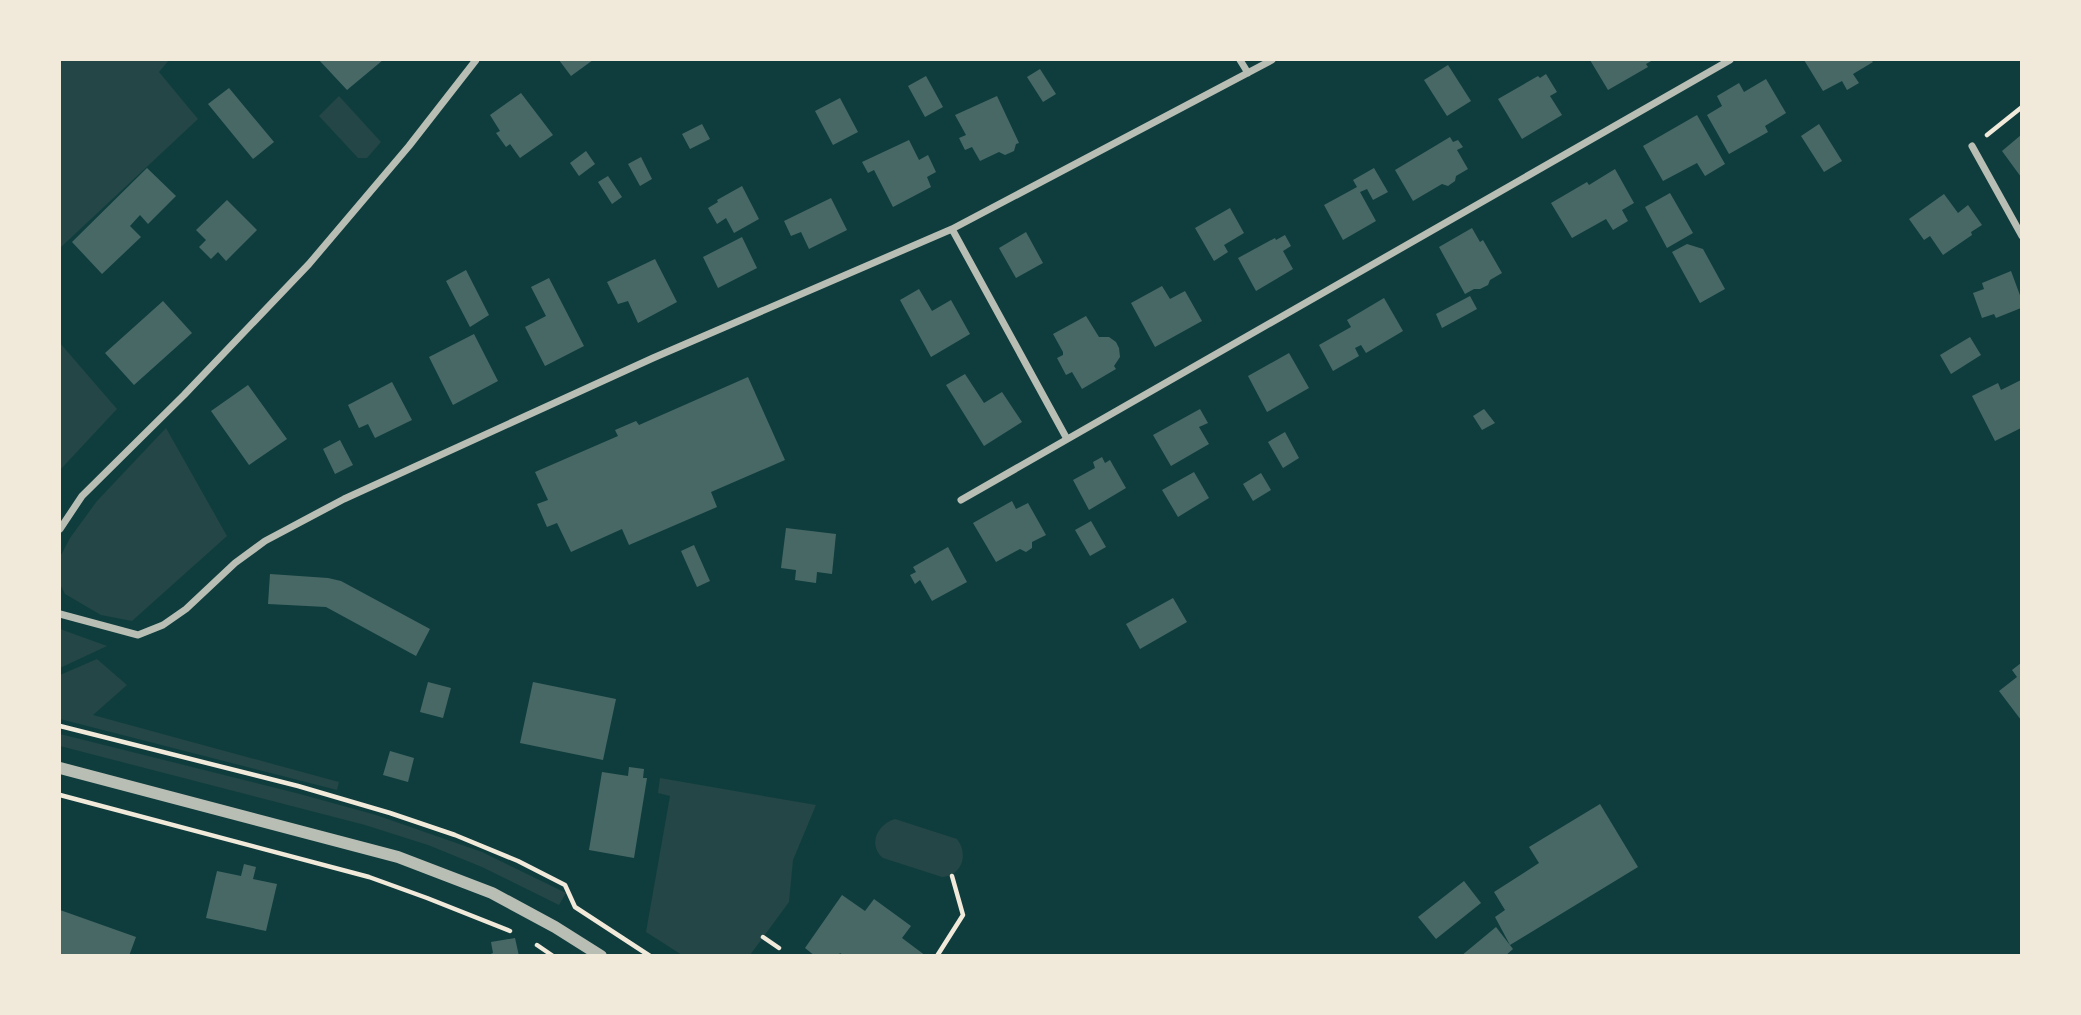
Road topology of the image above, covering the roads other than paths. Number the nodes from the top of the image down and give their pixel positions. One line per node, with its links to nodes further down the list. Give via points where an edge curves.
1 (476, 60): 11 (street, via 309,264 82,496)
2 (1240, 60): 5 (street)
3 (1272, 60): 5 (street)
4 (1730, 60): 9 (street)
5 (1248, 74): 7 (street)
6 (1972, 146): 8 (street)
7 (952, 229): 9 (street); 12 (street, via 344,499 265,541 163,625 138,635)
8 (2021, 236)
9 (1067, 439): 10 (street)
10 (961, 500)
11 (60, 528)
12 (60, 614)
13 (60, 768): 14 (street, via 398,857 492,893)
14 (601, 956)

